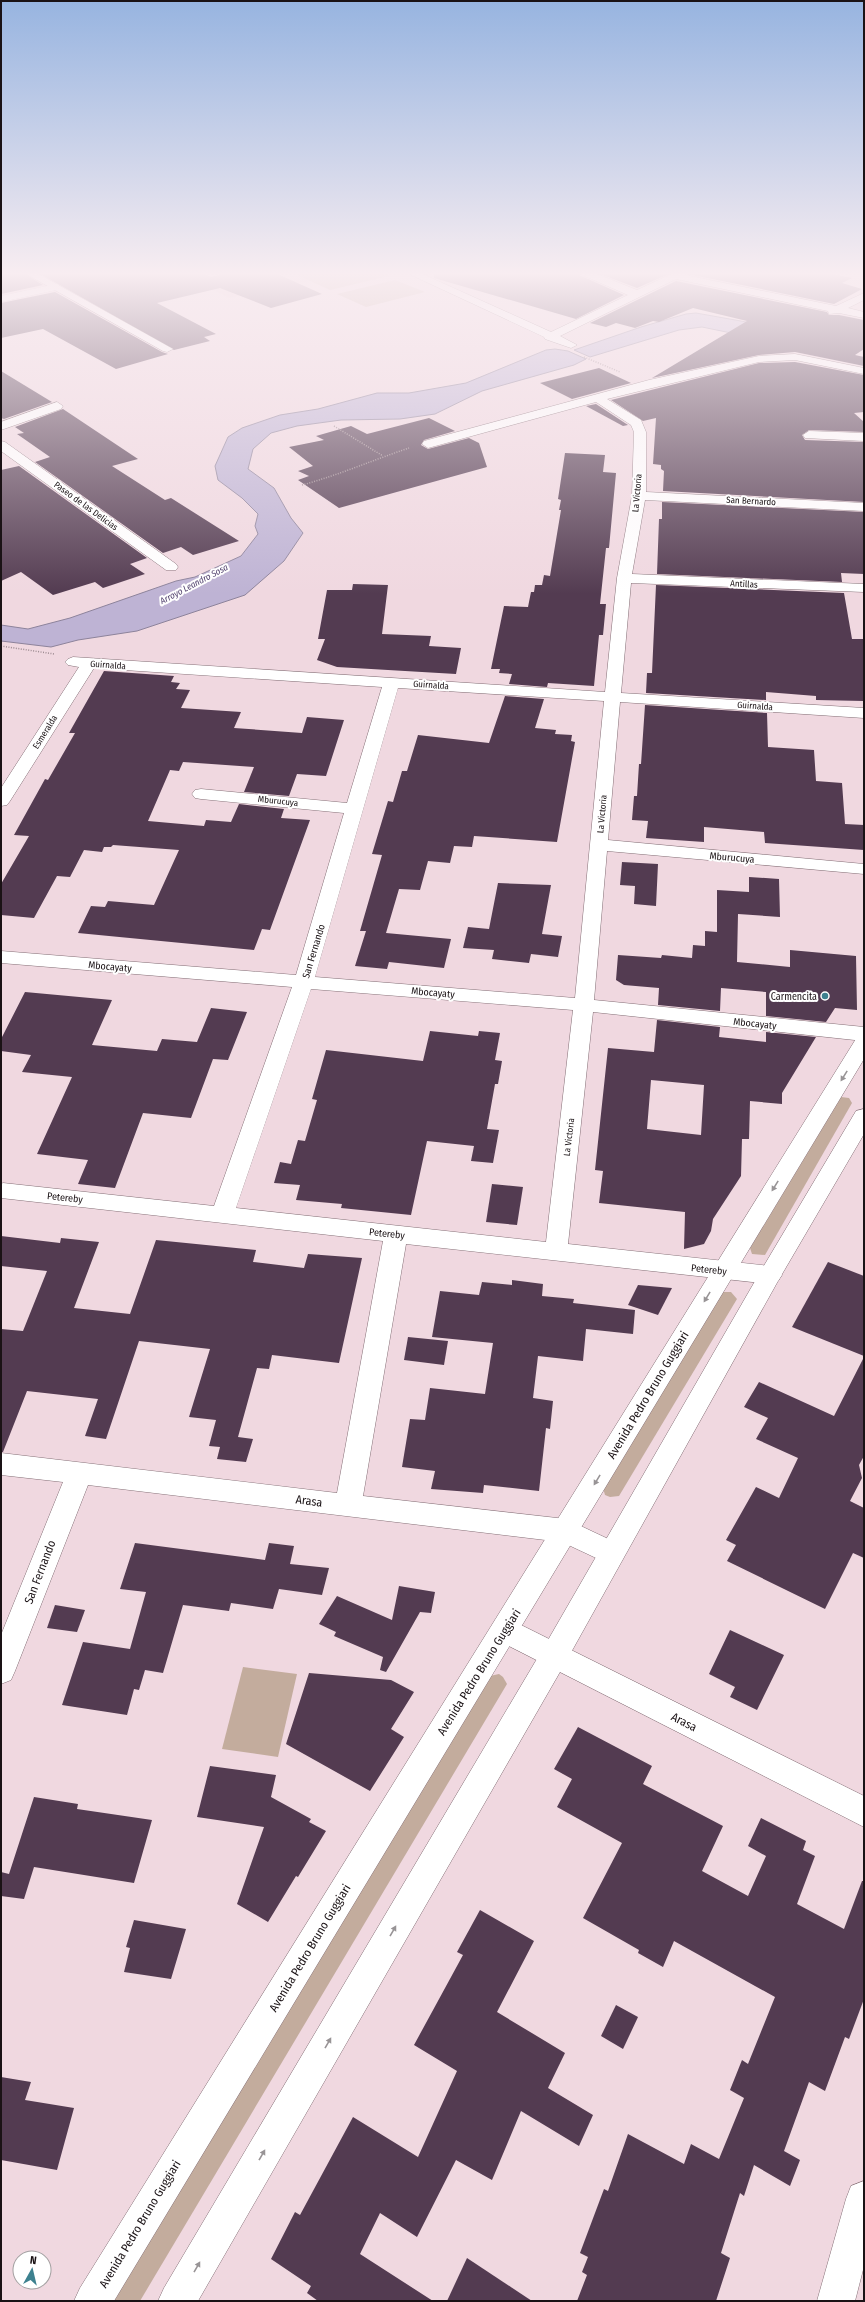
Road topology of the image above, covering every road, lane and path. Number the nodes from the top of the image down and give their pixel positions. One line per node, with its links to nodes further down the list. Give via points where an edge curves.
1 (670, 379): 2 (street)
2 (599, 399): 8 (street); 12 (street, La Victoria, via 637,423 640,432)
3 (57, 406): 4 (street)
4 (1, 426)
5 (334, 426): 10 (path)
6 (809, 435): 7 (street)
7 (864, 437)
8 (428, 444): 10 (path)
9 (1, 445): 14 (street, Paseo de las Delicias)
10 (383, 456): 11 (path, via 341,474)
11 (302, 485)
12 (639, 496): 13 (street, San Bernardo); 15 (street, La Victoria)
13 (864, 506)
14 (171, 567)
15 (624, 578): 16 (street, Antillas); 20 (street, La Victoria)
16 (864, 588)
17 (1, 646): 18 (path, via 62,655)
18 (81, 663): 19 (street, Guirnalda); 23 (street, Esmeralda)
19 (391, 683): 20 (street, Guirnalda, via 471,684); 24 (street, San Fernando)
20 (613, 697): 21 (street, Guirnalda); 25 (street, La Victoria)
21 (864, 713)
22 (201, 794): 24 (street, Mburucuya)
23 (1, 801)
24 (355, 809): 28 (street, San Fernando)
25 (599, 845): 26 (street, Mburucuya); 29 (street, La Victoria)
26 (864, 869)
27 (1, 957): 28 (street, Mbocayaty)
28 (304, 981): 29 (street, Mbocayaty); 34 (street, San Fernando)
29 (584, 1005): 30 (street, Mbocayaty); 36 (street, La Victoria)
30 (864, 1034)
31 (864, 1042): 37 (street, Avenida Pedro Bruno Guggiari, one-way to 37)
32 (864, 1116): 38 (street)
33 (3, 1191): 34 (street, Petereby)
34 (222, 1215): 35 (street, Petereby)
35 (396, 1234): 36 (street, Petereby); 41 (street)
36 (556, 1252): 37 (street, Petereby)
37 (724, 1270): 38 (street, Petereby); 42 (street, Avenida Pedro Bruno Guggiari, one-way to 42)
38 (770, 1276): 43 (street)
39 (1, 1464): 40 (street, Arasa)
40 (79, 1474): 41 (street, Arasa); 46 (street, San Fernando)
41 (348, 1505): 42 (street, Arasa)
42 (566, 1531): 43 (street, Arasa); 44 (street, Avenida Pedro Bruno Guggiari)
43 (611, 1554): 45 (street)
44 (505, 1630): 45 (street, Arasa); 49 (street, Avenida Pedro Bruno Guggiari)
45 (554, 1656): 47 (street, Arasa); 50 (street, one-way to 45)
46 (1, 1671)
47 (864, 1812)
48 (864, 2199): 51 (street)
49 (94, 2301)
50 (177, 2301)
51 (836, 2301)

